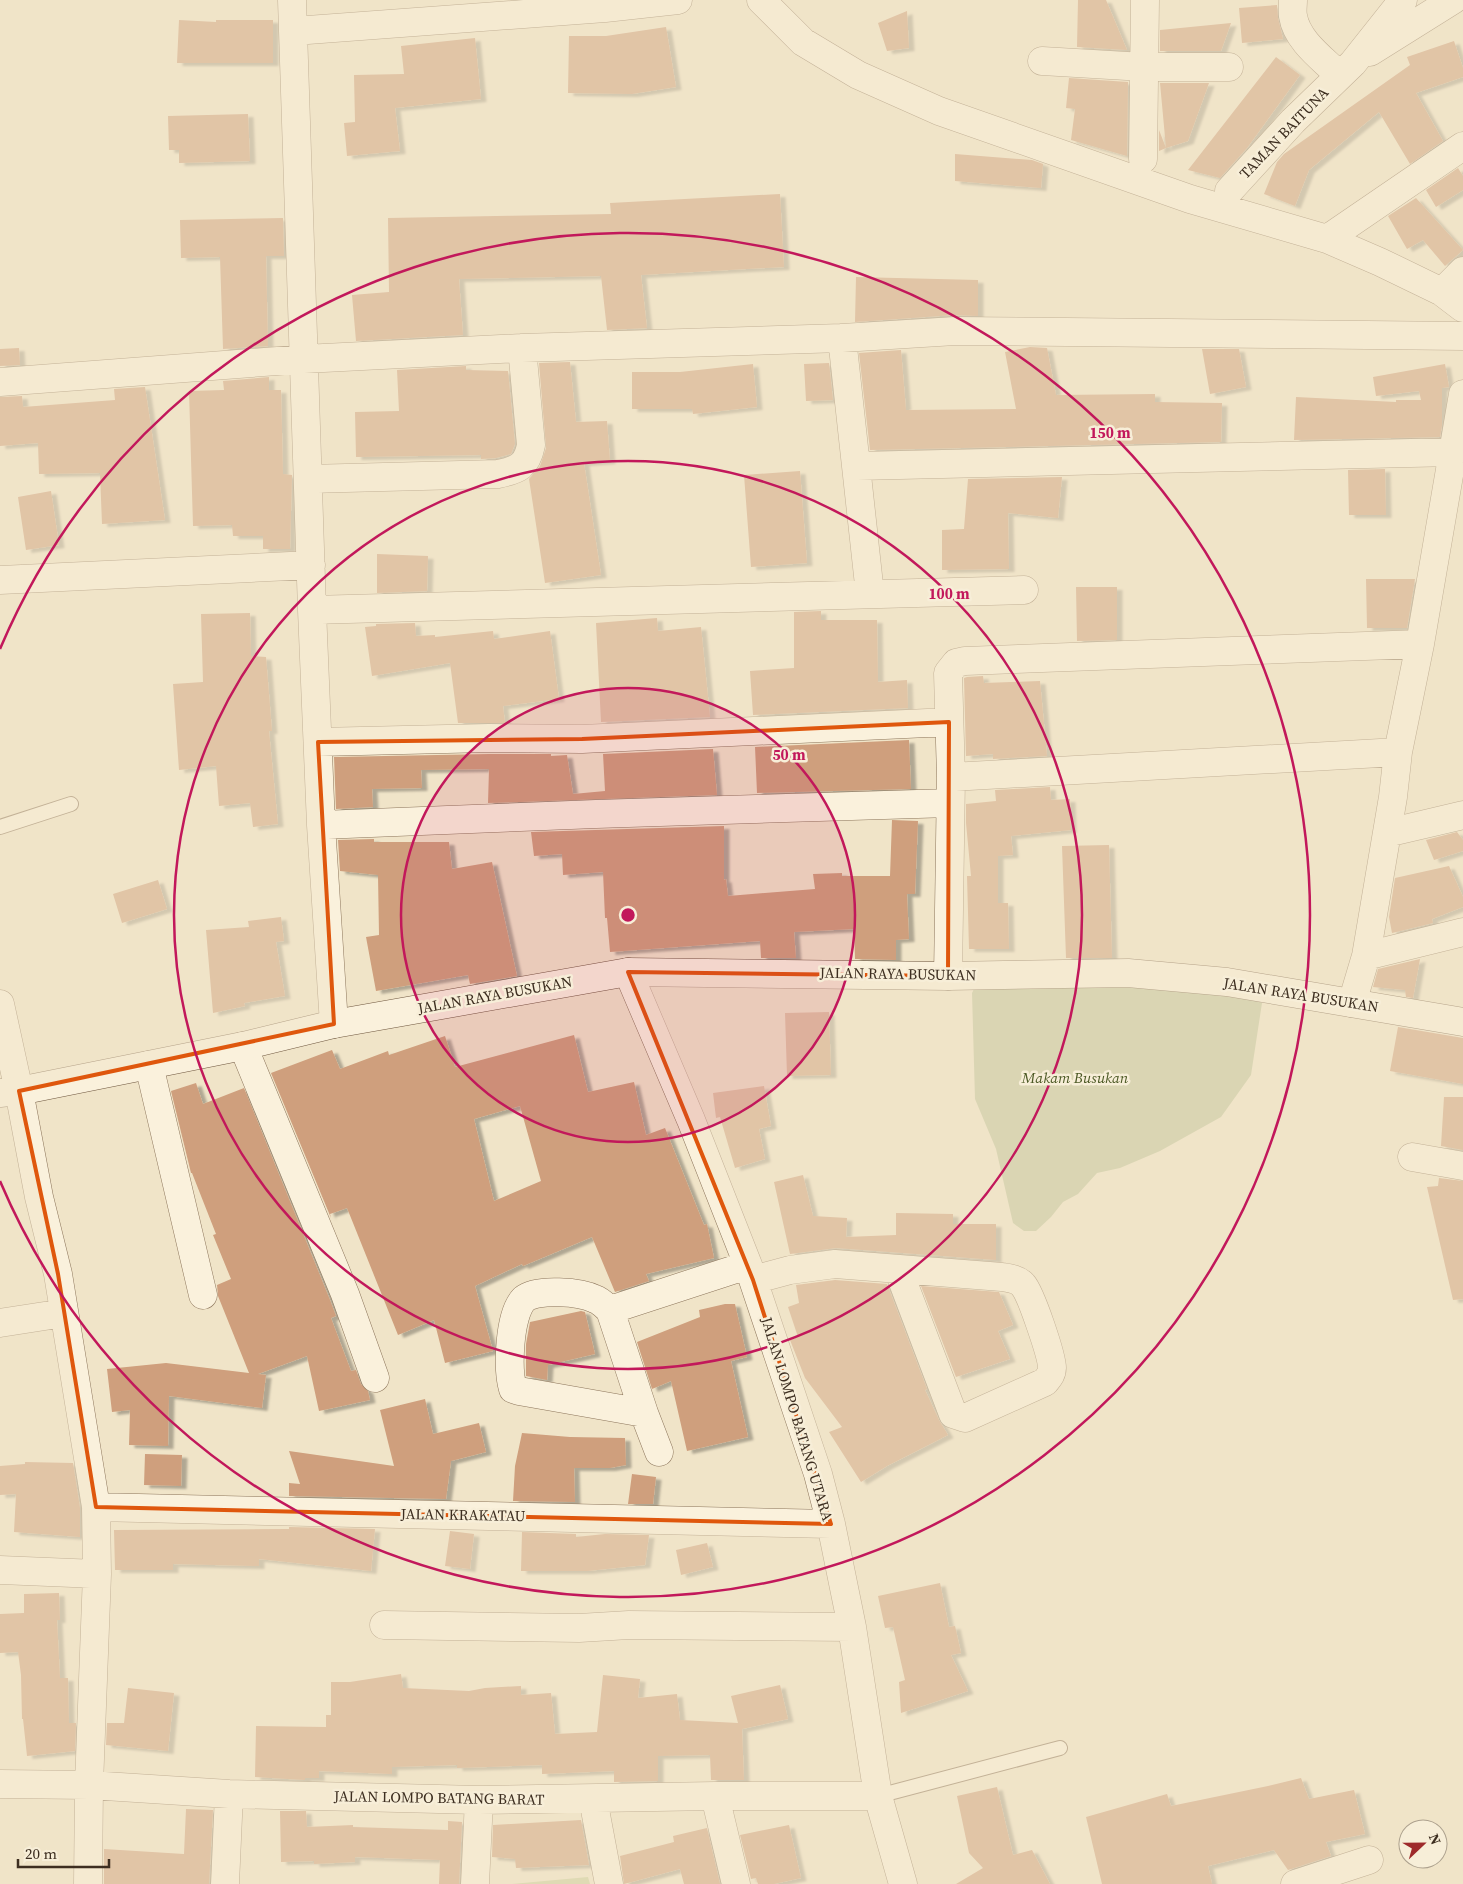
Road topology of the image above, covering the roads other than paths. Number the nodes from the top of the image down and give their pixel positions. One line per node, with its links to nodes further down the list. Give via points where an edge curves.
1 (292, 0): 8 (street)
2 (678, 0): 8 (street)
3 (761, 0): 16 (street, via 803,42 828,59 858,76 939,111 1190,199)
4 (1145, 0): 11 (street)
5 (1293, 0): 12 (street, TAMAN BAITUNA, via 1297,29 1306,42)
6 (1403, 0): 12 (street, TAMAN BAITUNA)
7 (1453, 0): 12 (street, TAMAN BAITUNA)
8 (294, 31): 22 (street)
9 (1042, 60): 11 (street)
10 (1229, 66): 11 (street)
11 (1144, 67): 14 (street)
12 (1346, 69): 15 (street, TAMAN BAITUNA)
13 (1463, 146): 16 (street)
14 (1143, 159)
15 (1229, 191)
16 (1326, 239): 18 (street, via 1380,262)
17 (1463, 271): 18 (street)
18 (1453, 300)
19 (1463, 336): 20 (street, via 955,331)
20 (842, 338): 21 (street); 26 (street)
21 (522, 348): 22 (street); 27 (street, via 531,445 522,466 498,474)
22 (304, 359): 23 (street); 27 (street)
23 (0, 382)
24 (1463, 394): 25 (street)
25 (1454, 452): 26 (street); 33 (street)
26 (857, 466): 31 (street)
27 (308, 480): 28 (street)
28 (310, 565): 29 (street); 32 (street)
29 (0, 580)
30 (1024, 590): 31 (street)
31 (870, 594): 32 (street)
32 (312, 610): 35 (street)
33 (1420, 644): 34 (street, via 965,661 956,663 948,673); 36 (street)
34 (950, 722): 35 (street, via 582,739); 37 (street)
35 (318, 742): 40 (street)
36 (1398, 752): 37 (street); 42 (street)
37 (950, 790): 40 (street, via 596,814); 46 (street)
38 (71, 804): 41 (lane)
39 (1463, 815): 42 (street)
40 (321, 825): 50 (street)
41 (0, 827)
42 (1387, 832): 44 (street)
43 (1463, 932): 44 (street)
44 (1366, 956): 47 (street)
45 (628, 972): 46 (street, JALAN RAYA BUSUKAN); 50 (street, JALAN RAYA BUSUKAN); 57 (street, JALAN LOMPO BATANG UTARA, via 691,1120)
46 (948, 976): 47 (street, JALAN RAYA BUSUKAN, via 1128,974 1227,982)
47 (1352, 1003): 49 (street, JALAN RAYA BUSUKAN)
48 (0, 1004): 53 (street)
49 (1463, 1022)
50 (334, 1024): 51 (street, JALAN RAYA BUSUKAN)
51 (243, 1046): 52 (street, JALAN RAYA BUSUKAN); 62 (street)
52 (148, 1065): 53 (street, JALAN RAYA BUSUKAN); 58 (street)
53 (10, 1092): 60 (street, via 58,1274)
54 (1412, 1157): 55 (street)
55 (1463, 1166)
56 (898, 1269): 56 (street, via 1002,1276 1023,1285 1049,1353 1051,1374 1045,1382 965,1418 953,1414); 57 (street, via 834,1264)
57 (750, 1272): 59 (street); 66 (street, JALAN LOMPO BATANG UTARA, via 818,1474)
58 (204, 1294)
59 (610, 1310): 63 (street); 63 (street, via 596,1299 558,1292 534,1294 524,1300 513,1326 510,1346 513,1388)
60 (64, 1314): 61 (street); 65 (street)
61 (0, 1323)
62 (376, 1378)
63 (644, 1413): 64 (street)
64 (659, 1452)
65 (96, 1507): 66 (street, JALAN KRAKATAU); 68 (street)
66 (831, 1524): 70 (street, JALAN LOMPO BATANG UTARA)
67 (0, 1570): 68 (street)
68 (97, 1574): 73 (street)
69 (384, 1625): 70 (street)
70 (852, 1627): 76 (street, JALAN LOMPO BATANG UTARA)
71 (1060, 1748): 76 (lane)
72 (0, 1784): 73 (street, JALAN LOMPO BATANG BARAT)
73 (89, 1785): 74 (street, JALAN LOMPO BATANG BARAT); 80 (street)
74 (229, 1794): 78 (street, JALAN LOMPO BATANG BARAT); 81 (street)
75 (716, 1796): 76 (street, JALAN LOMPO BATANG BARAT); 77 (street, JALAN LOMPO BATANG BARAT); 84 (street)
76 (878, 1796): 85 (street, JALAN LOMPO BATANG UTARA)
77 (593, 1799): 78 (street, JALAN LOMPO BATANG BARAT); 83 (street)
78 (479, 1800): 82 (street)
79 (1369, 1860): 86 (street)
80 (88, 1884)
81 (225, 1884)
82 (475, 1884)
83 (609, 1884)
84 (736, 1884)
85 (903, 1884)
86 (1295, 1884)

